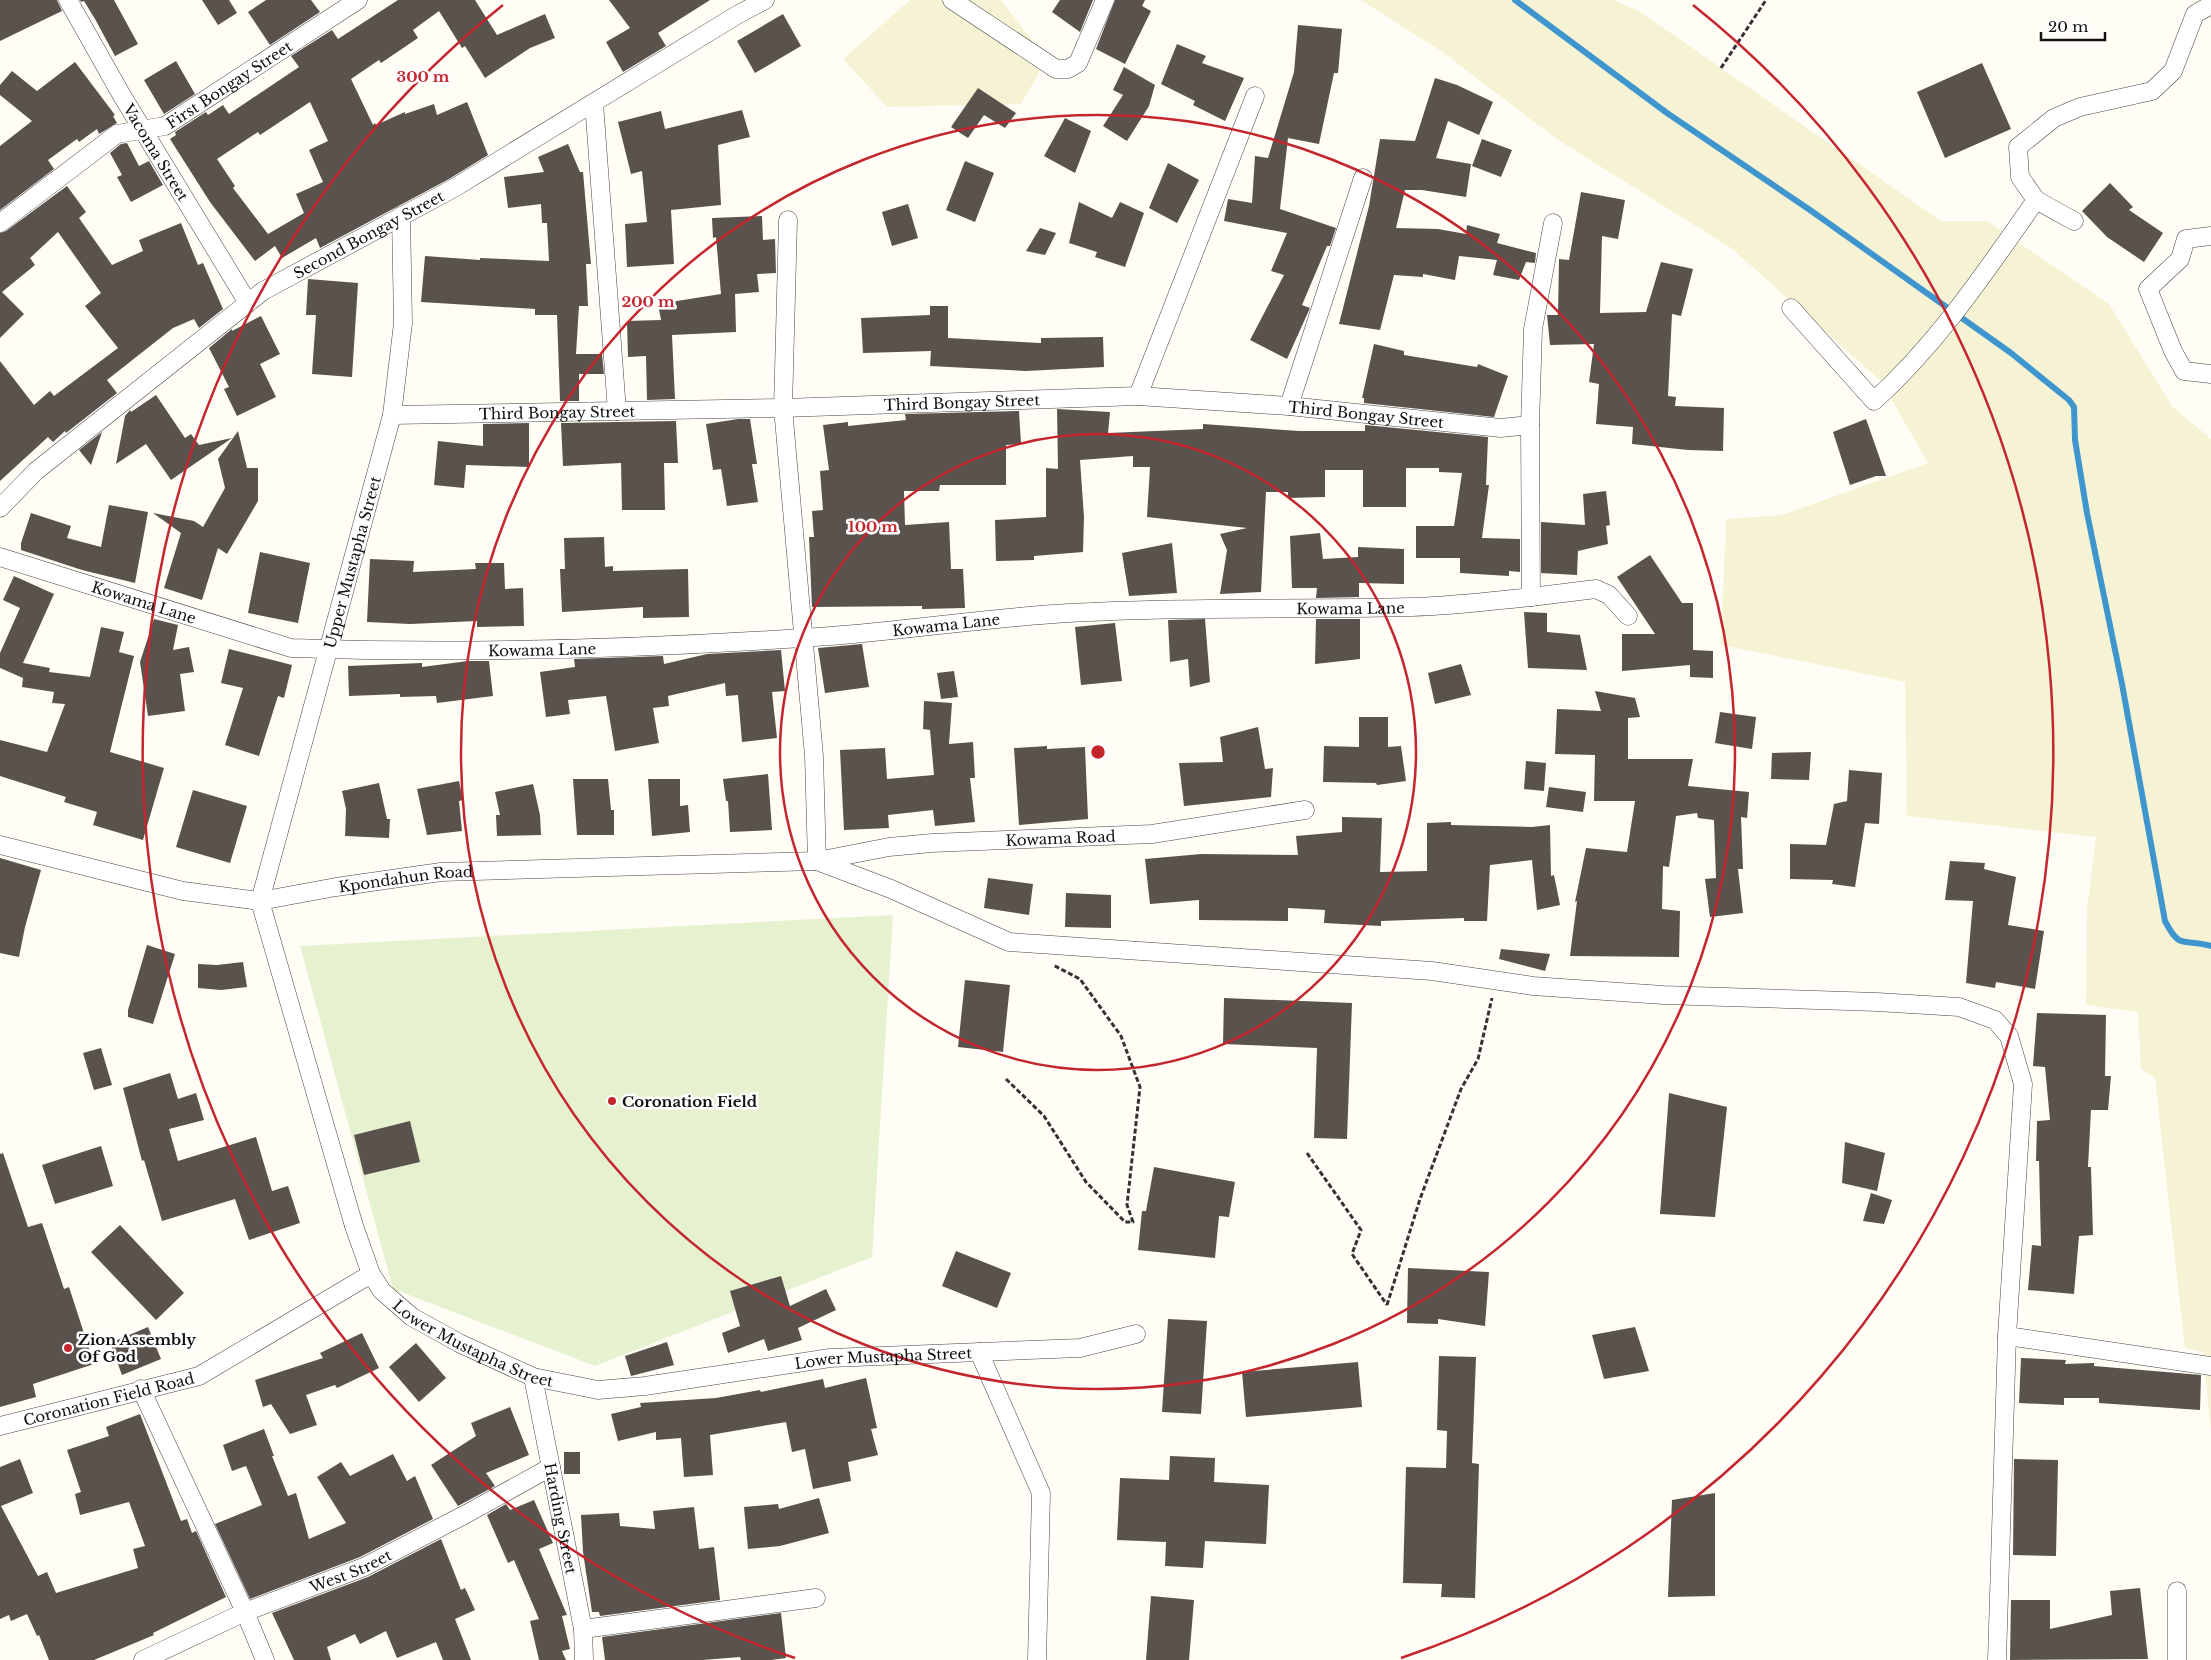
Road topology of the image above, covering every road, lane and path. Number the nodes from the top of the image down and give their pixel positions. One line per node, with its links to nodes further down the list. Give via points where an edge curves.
1 (68, 0): 11 (street, Vacoma Street)
2 (358, 0): 11 (street, First Bongay Street, via 165,126)
3 (765, 0): 10 (street, Second Bongay Street)
4 (952, 0): 5 (street, via 1056,69 1068,69 1078,63)
5 (1105, 0)
6 (1766, 0): 8 (path)
7 (2211, 5): 13 (street, via 2195,14 2173,71 2152,91 2080,107 2054,118 2018,147 2020,178)
8 (1721, 68)
9 (1255, 96): 23 (street)
10 (594, 103): 14 (street, Second Bongay Street, via 454,188); 26 (street)
11 (143, 129): 17 (street, First Bongay Street, via 117,134); 20 (street, Vacoma Street)
12 (1363, 178): 24 (street)
13 (2036, 200): 16 (street); 21 (street, via 1967,298 1906,372 1874,401)
14 (401, 216): 20 (street, Second Bongay Street, via 263,291); 27 (street, Upper Mustapha Street, via 404,323)
15 (788, 220): 25 (street)
16 (2074, 221)
17 (0, 223)
18 (1553, 223): 28 (street, via 1532,329)
19 (2211, 236): 22 (street, via 2186,239 2180,259 2148,289 2184,371)
20 (248, 303): 29 (street, Second Bongay Street, via 36,471)
21 (1791, 308)
22 (2211, 374)
23 (1138, 396): 24 (street, Third Bongay Street); 25 (street, Third Bongay Street)
24 (1289, 406): 28 (street, Third Bongay Street, via 1501,428)
25 (783, 408): 26 (street, Third Bongay Street); 33 (street)
26 (617, 411): 27 (street, Third Bongay Street)
27 (392, 415): 34 (street, Upper Mustapha Street)
28 (1530, 426): 31 (street)
29 (0, 508)
30 (0, 557): 34 (street, Kowama Lane, via 291,648)
31 (1531, 597): 32 (street, Kowama Lane, via 1596,589 1609,595); 33 (street, Kowama Lane, via 1415,607 1069,613)
32 (1628, 616)
33 (804, 638): 34 (street, Kowama Lane, via 594,648); 37 (street, via 814,756)
34 (329, 650): 38 (street, Upper Mustapha Street)
35 (1305, 810): 37 (street, Kowama Road, via 1152,834 932,843 889,847)
36 (0, 845): 38 (street, Kpondahun Road, via 183,891)
37 (817, 861): 38 (street, Kpondahun Road, via 440,872 336,886); 40 (street, via 892,889 1009,942 1432,971)
38 (260, 901): 43 (street, Lower Mustapha Street, via 354,1226)
39 (1048, 962): 41 (path, via 1080,979 1086,987 1121,1036 1140,1087 1127,1205 1133,1222 1125,1222 1086,1182 1044,1116)
40 (1496, 981): 42 (path, via 1478,1059 1461,1089 1387,1305 1352,1254 1361,1230); 45 (street, via 1653,994 1959,1007 1996,1020 2009,1036 2023,1084)
41 (1006, 1079)
42 (1307, 1153)
43 (371, 1274): 48 (street, Lower Mustapha Street, via 382,1291 412,1317); 49 (street, Coronation Field Road, via 199,1376)
44 (1136, 1334): 46 (street, Lower Mustapha Street, via 1080,1348)
45 (2008, 1336): 47 (street); 60 (street)
46 (979, 1352): 48 (street, Lower Mustapha Street, via 830,1358 598,1390); 59 (street, Lower Mustapha Street, via 1041,1493)
47 (2211, 1366)
48 (533, 1377): 51 (street, Harding Street)
49 (141, 1389): 50 (street, Coronation Field Road); 54 (street)
50 (0, 1426)
51 (551, 1466): 54 (street, West Street, via 364,1567); 55 (street, Harding Street)
52 (2177, 1590): 61 (street)
53 (816, 1598): 55 (street)
54 (245, 1613): 56 (street, West Street); 57 (street)
55 (582, 1629): 58 (street, Harding Street)
56 (144, 1660)
57 (265, 1660)
58 (584, 1660)
59 (1037, 1660)
60 (1997, 1660)
61 (2177, 1660)

